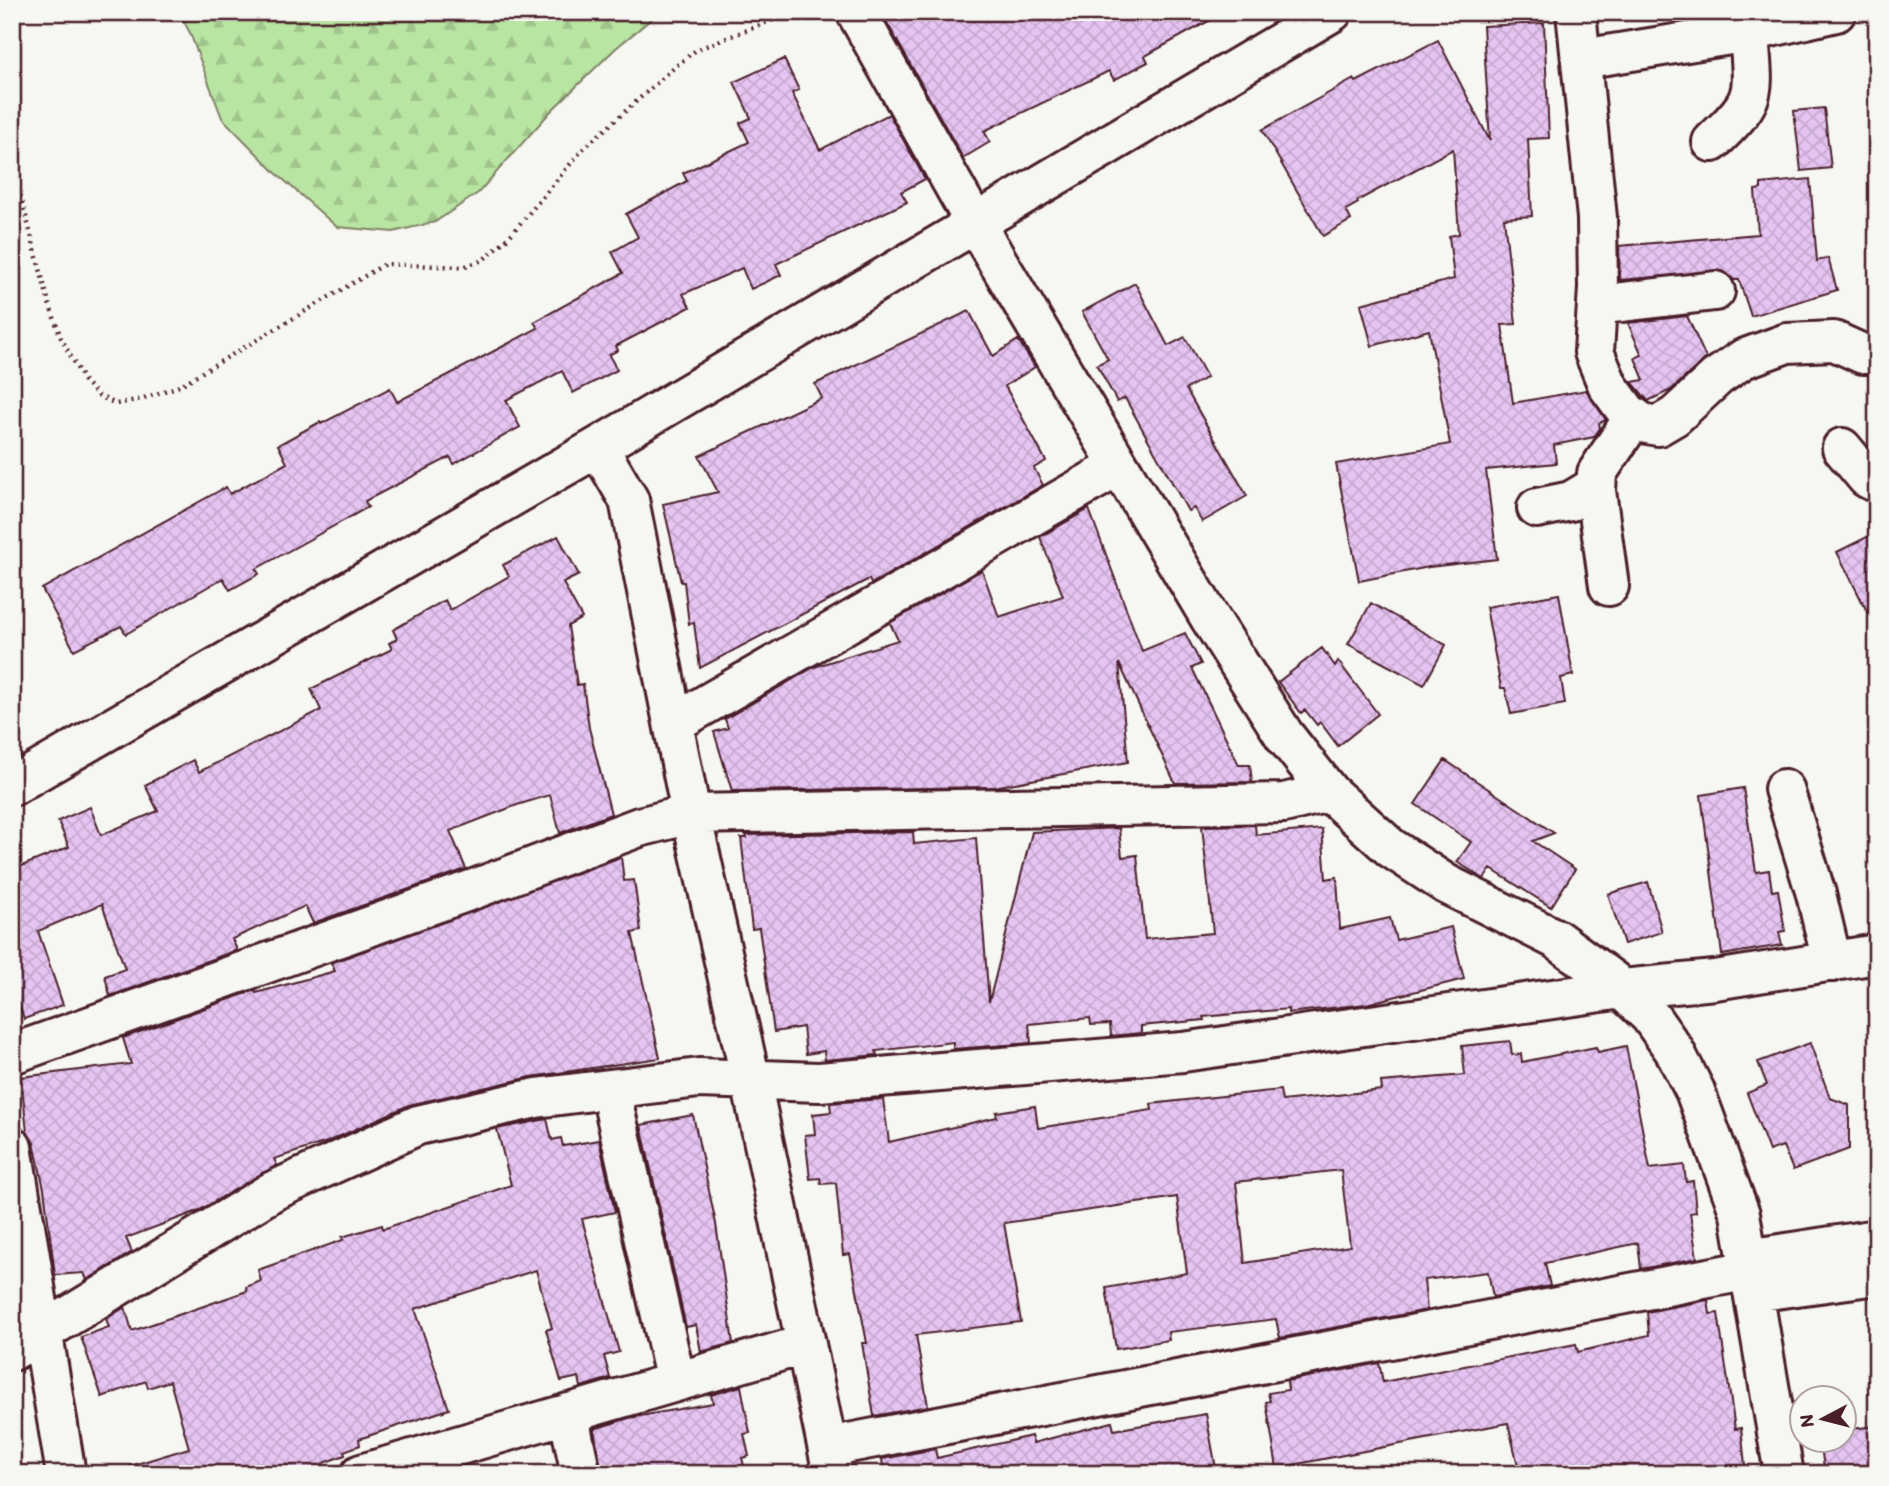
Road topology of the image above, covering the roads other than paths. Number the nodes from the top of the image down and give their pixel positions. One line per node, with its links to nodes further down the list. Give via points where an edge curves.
1 (856, 12): 8 (street)
2 (1332, 12): 8 (street)
3 (1576, 12): 6 (street)
4 (1836, 12): 5 (street)
5 (1749, 32): 6 (street); 7 (street, via 1753,93 1741,114)
6 (1582, 59): 10 (street, via 1597,218)
7 (1712, 142)
8 (976, 225): 13 (street); 15 (street)
9 (1714, 291): 10 (street)
10 (1597, 306): 12 (street, via 1594,352 1608,386)
11 (1877, 354): 12 (street, via 1863,354 1834,341 1787,343 1743,359 1658,426)
12 (1634, 417): 17 (street, via 1597,473)
13 (598, 447): 20 (street, via 629,500); 21 (street)
14 (1842, 449): 16 (street)
15 (1119, 466): 20 (street); 23 (street, via 1284,735)
16 (1877, 483)
17 (1596, 485): 18 (street, via 1571,501); 19 (street)
18 (1537, 508)
19 (1609, 586)
20 (674, 723): 24 (street)
21 (12, 786)
22 (1784, 789): 26 (street)
23 (1329, 792): 24 (street, via 1284,803); 27 (street, via 1410,863 1556,940)
24 (691, 814): 28 (street, via 639,827); 29 (street)
25 (1877, 954): 26 (street)
26 (1832, 962): 27 (street)
27 (1622, 989): 29 (street, via 1183,1052 819,1082); 33 (street, via 1650,1016 1695,1091 1740,1214)
28 (12, 1054)
29 (751, 1081): 30 (street, via 699,1079); 36 (street)
30 (610, 1089): 35 (street, via 536,1097 418,1125 274,1191); 37 (street)
31 (12, 1147): 35 (street)
32 (1877, 1239): 33 (street)
33 (1750, 1274): 34 (street); 39 (street); 43 (street)
34 (1877, 1275)
35 (28, 1341): 40 (street)
36 (806, 1344): 37 (street); 39 (street)
37 (676, 1381): 38 (street)
38 (568, 1413): 41 (street); 42 (street)
39 (831, 1460)
40 (66, 1474)
41 (361, 1474)
42 (581, 1474)
43 (1784, 1474)

